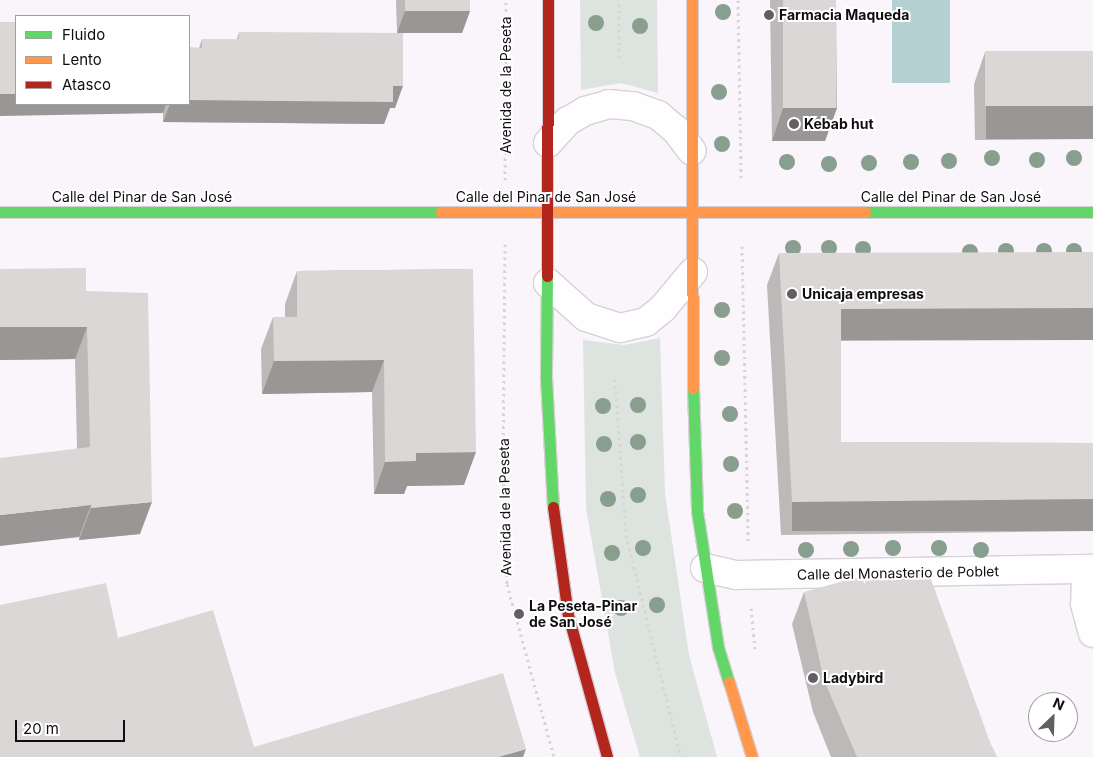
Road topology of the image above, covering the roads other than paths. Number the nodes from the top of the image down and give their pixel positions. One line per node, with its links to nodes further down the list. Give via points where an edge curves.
1 (548, 0): 3 (street)
2 (692, 0): 4 (street)
3 (548, 143): 4 (street, via 568,121 584,111 609,104 633,106 658,115 676,130); 8 (street)
4 (692, 152): 5 (street)
5 (693, 211): 7 (street, Calle del Pinar de San José); 8 (street, Calle del Pinar de San José); 9 (street)
6 (0, 212): 8 (street, Calle del Pinar de San José)
7 (1093, 212)
8 (549, 213): 10 (street)
9 (693, 272): 10 (street, via 663,308 646,322 620,328 586,317); 11 (street, via 697,511)
10 (548, 283): 14 (street, via 546,378 551,493 568,615)
11 (705, 568): 12 (street, Calle del Monasterio de Poblet, via 736,575); 15 (street, via 718,646)
12 (1091, 569): 13 (street, via 1086,578 1085,604)
13 (1093, 633)
14 (607, 757)
15 (752, 757)

